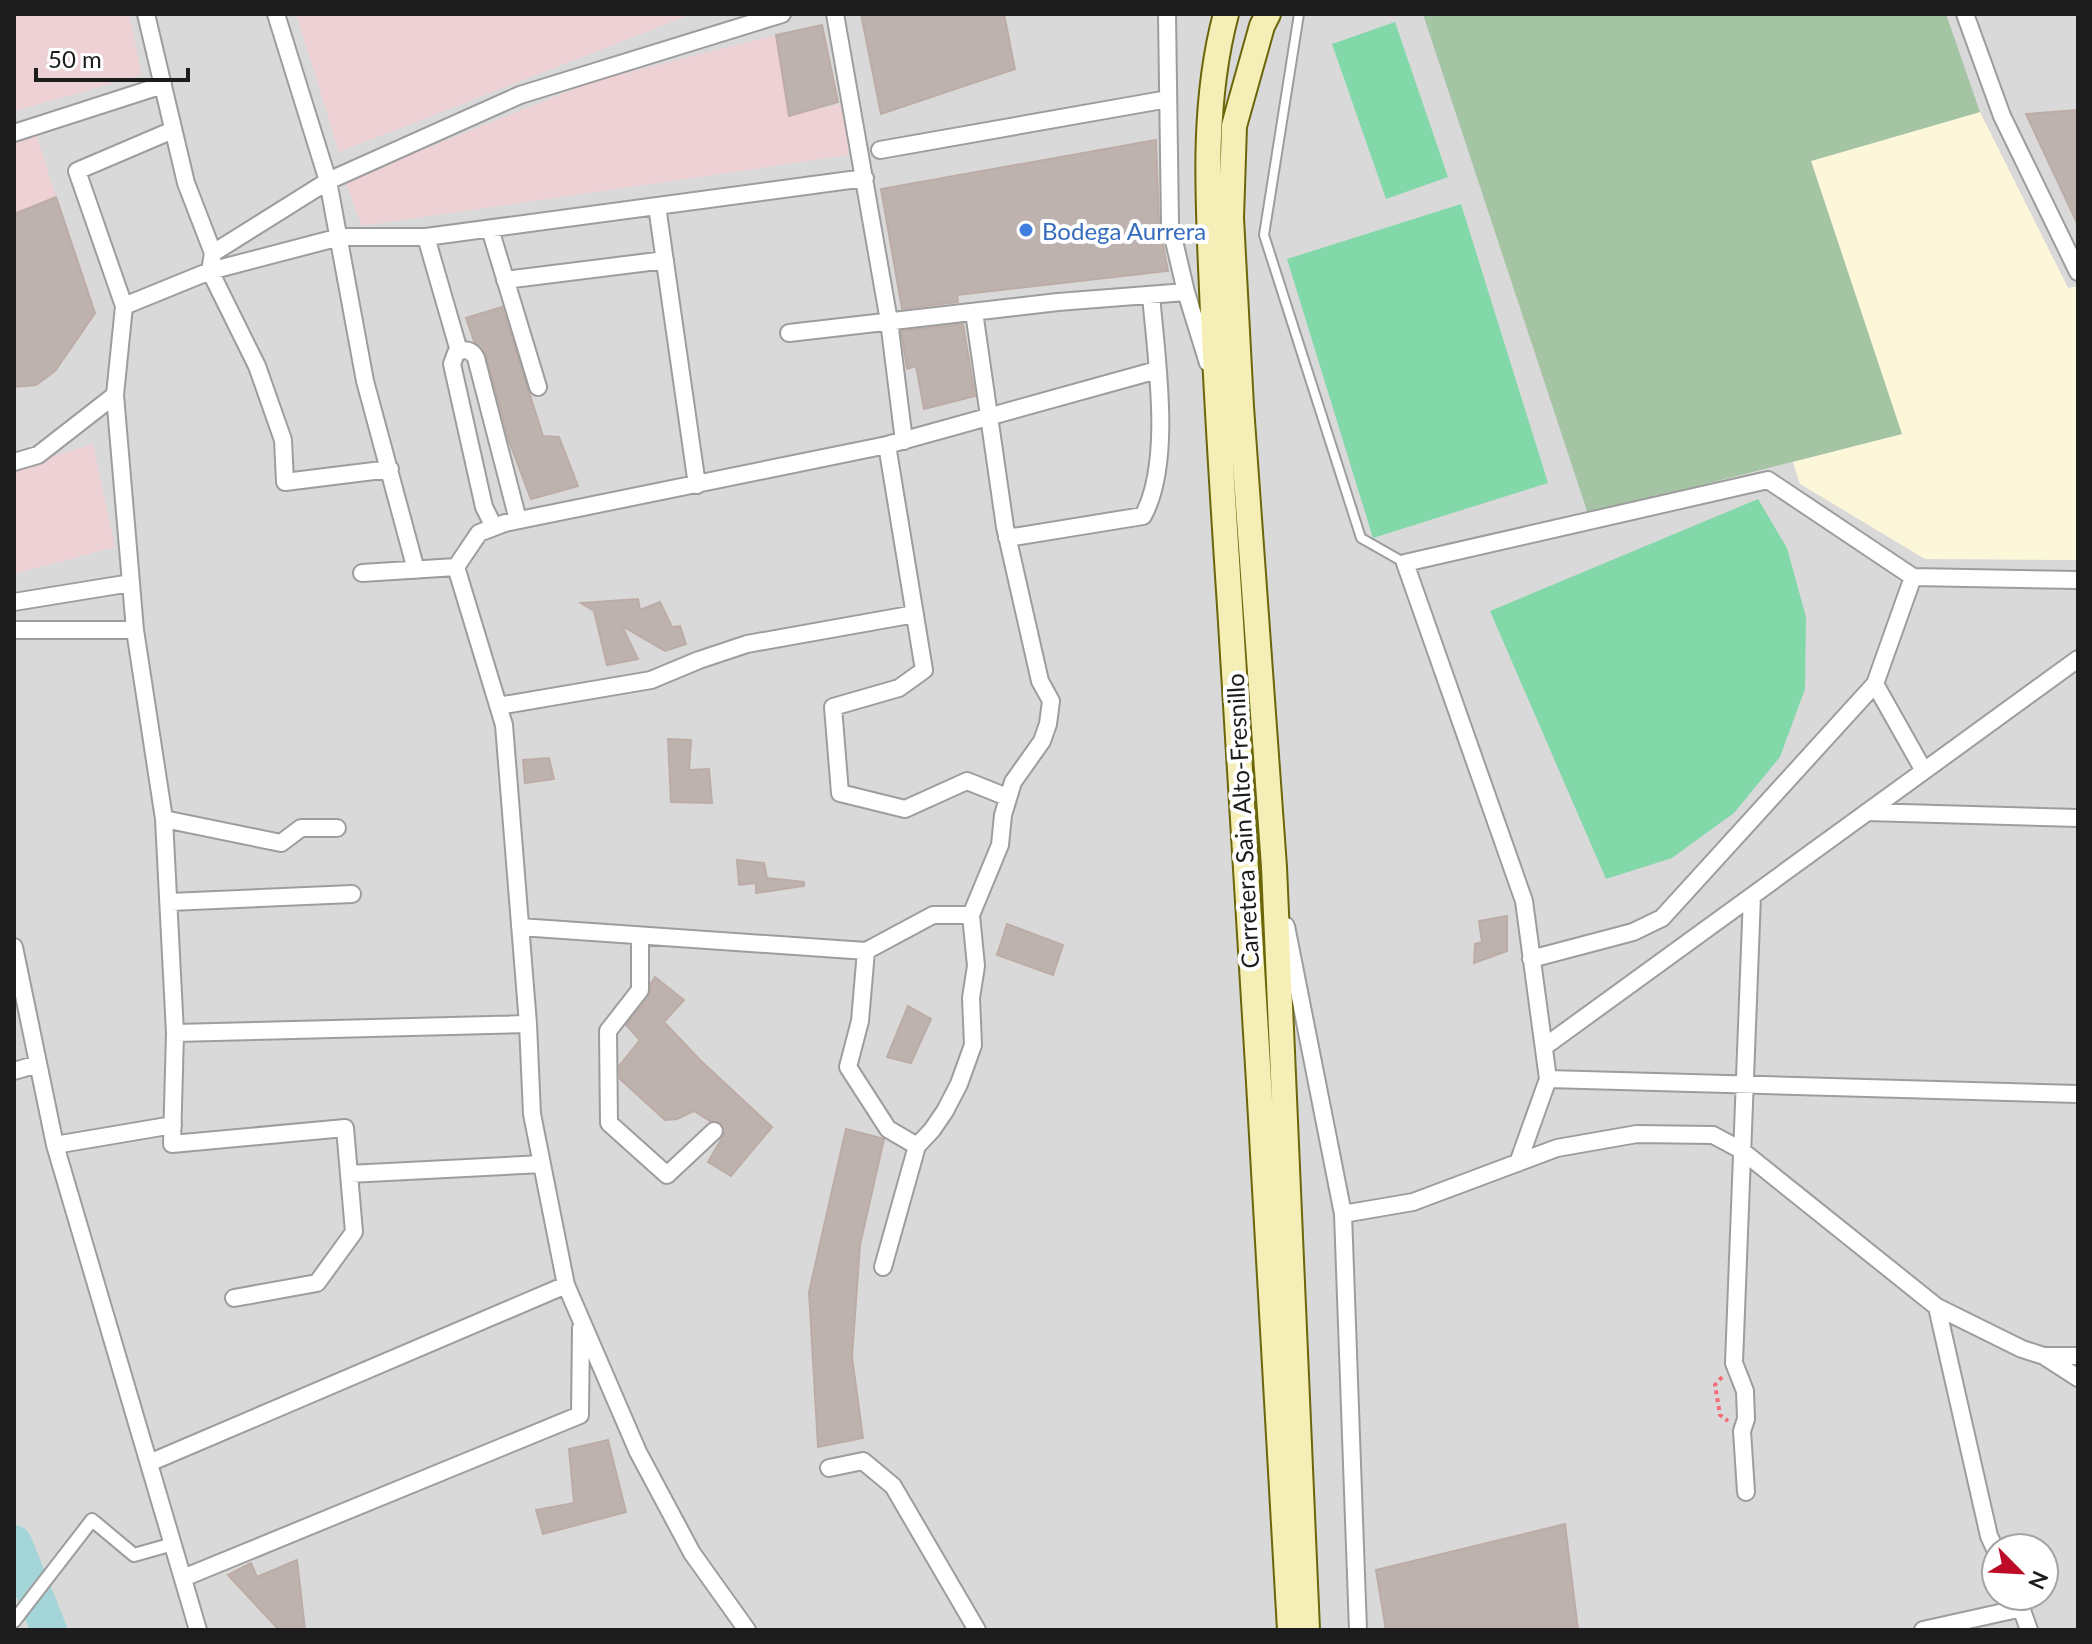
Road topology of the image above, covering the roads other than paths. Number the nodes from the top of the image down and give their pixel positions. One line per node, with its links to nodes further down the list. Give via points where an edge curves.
1 (146, 14): 10 (street)
2 (276, 14): 16 (street)
3 (782, 14): 16 (street, via 520,95)
4 (835, 14): 15 (street)
5 (1167, 14): 11 (street)
6 (1226, 14): 34 (main road, Carretera Sain Alto-Fresnillo, via 1208,123)
7 (1268, 14): 36 (main road, via 1234,126 1231,218)
8 (1299, 14): 46 (lane, via 1264,235 1361,538)
9 (1965, 14): 24 (street, via 2002,116)
10 (163, 85): 12 (street); 13 (street)
11 (1168, 99): 14 (street); 26 (street, via 1170,224)
12 (173, 130): 21 (street, via 186,183); 28 (street, via 77,171)
13 (14, 133)
14 (880, 150)
15 (865, 178): 17 (street); 30 (street)
16 (328, 181): 19 (street); 21 (street)
17 (657, 206): 18 (street); 22 (street)
18 (490, 229): 20 (street); 25 (street)
19 (340, 237): 20 (street); 23 (street); 41 (street, via 365,381)
20 (426, 237): 32 (street)
21 (213, 253): 23 (street)
22 (665, 260): 25 (street); 42 (street)
23 (210, 271): 28 (street); 41 (street, via 270,401 283,440 285,482)
24 (2078, 272)
25 (505, 280): 35 (street)
26 (1186, 292): 27 (street); 34 (street)
27 (1151, 295): 29 (street); 33 (street)
28 (124, 306): 37 (street)
29 (974, 312): 30 (street); 38 (street)
30 (889, 321): 31 (street); 39 (street)
31 (789, 333)
32 (459, 351): 43 (street, via 476,358); 44 (street, via 452,364 484,507)
33 (1157, 370): 38 (street); 45 (street, via 1160,447 1151,501 1143,516)
34 (1216, 386): 36 (street); 66 (main road, Carretera Sain Alto-Fresnillo)
35 (538, 387)
36 (1241, 392): 67 (main road)
37 (115, 395): 40 (street, via 38,455); 52 (street)
38 (989, 417): 39 (street); 45 (street)
39 (896, 443): 42 (street); 54 (street)
40 (14, 462)
41 (390, 469): 48 (street)
42 (697, 485): 43 (street)
43 (518, 520): 44 (street)
44 (494, 527): 47 (street, via 479,533)
45 (1007, 538): 61 (street, via 1040,681 1051,701 1042,741)
46 (1405, 563): 50 (street, via 1768,480); 76 (street, via 1524,901)
47 (456, 567): 48 (street); 59 (street)
48 (416, 570): 49 (street)
49 (362, 573)
50 (1913, 577): 51 (street); 58 (street)
51 (2078, 580)
52 (131, 583): 53 (street); 56 (street)
53 (14, 602)
54 (915, 614): 59 (street, via 747,644 651,680); 61 (street, via 924,670 899,688 833,707 840,793 905,809 967,781)
55 (14, 630): 56 (street)
56 (135, 630): 64 (street)
57 (2078, 659): 60 (street)
58 (1875, 684): 60 (street); 76 (street, via 1662,918 1633,932)
59 (498, 706): 72 (street, via 504,725)
60 (1924, 771): 62 (street)
61 (1007, 797): 71 (street, via 1000,845)
62 (1867, 812): 63 (street); 69 (street)
63 (2078, 818)
64 (164, 819): 65 (street, via 281,843 301,828); 70 (street)
65 (337, 828)
66 (1245, 843): 67 (street); 114 (main road, Carretera Sain Alto-Fresnillo)
67 (1274, 867): 94 (street); 115 (main road)
68 (352, 894): 70 (street)
69 (1752, 896): 80 (street); 84 (street)
70 (170, 902): 79 (street)
71 (971, 915): 75 (street, via 933,915); 89 (street, via 976,966 973,1045 945,1111)
72 (520, 927): 73 (street); 78 (street)
73 (640, 936): 75 (street); 87 (street, via 640,990 608,1031 609,1123 667,1175)
74 (14, 947): 77 (street)
75 (866, 951): 89 (street, via 860,1021 848,1067 888,1129)
76 (1531, 959): 80 (street)
77 (18, 990): 81 (street)
78 (528, 1024): 79 (street); 92 (street, via 532,1114)
79 (175, 1033): 86 (street)
80 (1544, 1047): 83 (street)
81 (38, 1064): 82 (street); 88 (street)
82 (14, 1071)
83 (1548, 1079): 84 (street); 91 (street)
84 (1744, 1085): 85 (street); 90 (street)
85 (2078, 1094)
86 (173, 1125): 88 (street); 93 (street, via 172,1144 345,1128)
87 (714, 1131)
88 (55, 1145): 103 (street)
89 (917, 1146): 95 (street)
90 (1741, 1150): 91 (street, via 1713,1135 1637,1134 1557,1148); 98 (street); 105 (street, via 1734,1363 1745,1391)
91 (1518, 1163): 94 (street, via 1413,1202)
92 (542, 1164): 93 (street); 96 (street)
93 (349, 1174): 97 (street, via 354,1232 317,1283)
94 (1343, 1214): 116 (street)
95 (883, 1267)
96 (566, 1285): 99 (street); 103 (street)
97 (234, 1298)
98 (1937, 1307): 100 (street); 106 (street)
99 (581, 1319): 108 (street, via 580,1415); 112 (street, via 638,1452 692,1553)
100 (2044, 1356): 101 (street); 102 (street)
101 (2078, 1356)
102 (2078, 1378)
103 (149, 1463): 107 (street)
104 (829, 1468): 113 (street, via 863,1461 893,1486)
105 (1746, 1492)
106 (1988, 1532)
107 (173, 1544): 108 (street); 110 (street, via 134,1555 92,1520)
108 (183, 1578): 111 (street)
109 (1985, 1612): 117 (street)
110 (14, 1621)
111 (198, 1630)
112 (747, 1630)
113 (977, 1630)
114 (1290, 1630)
115 (1307, 1630)
116 (1358, 1630)
117 (1923, 1630)

